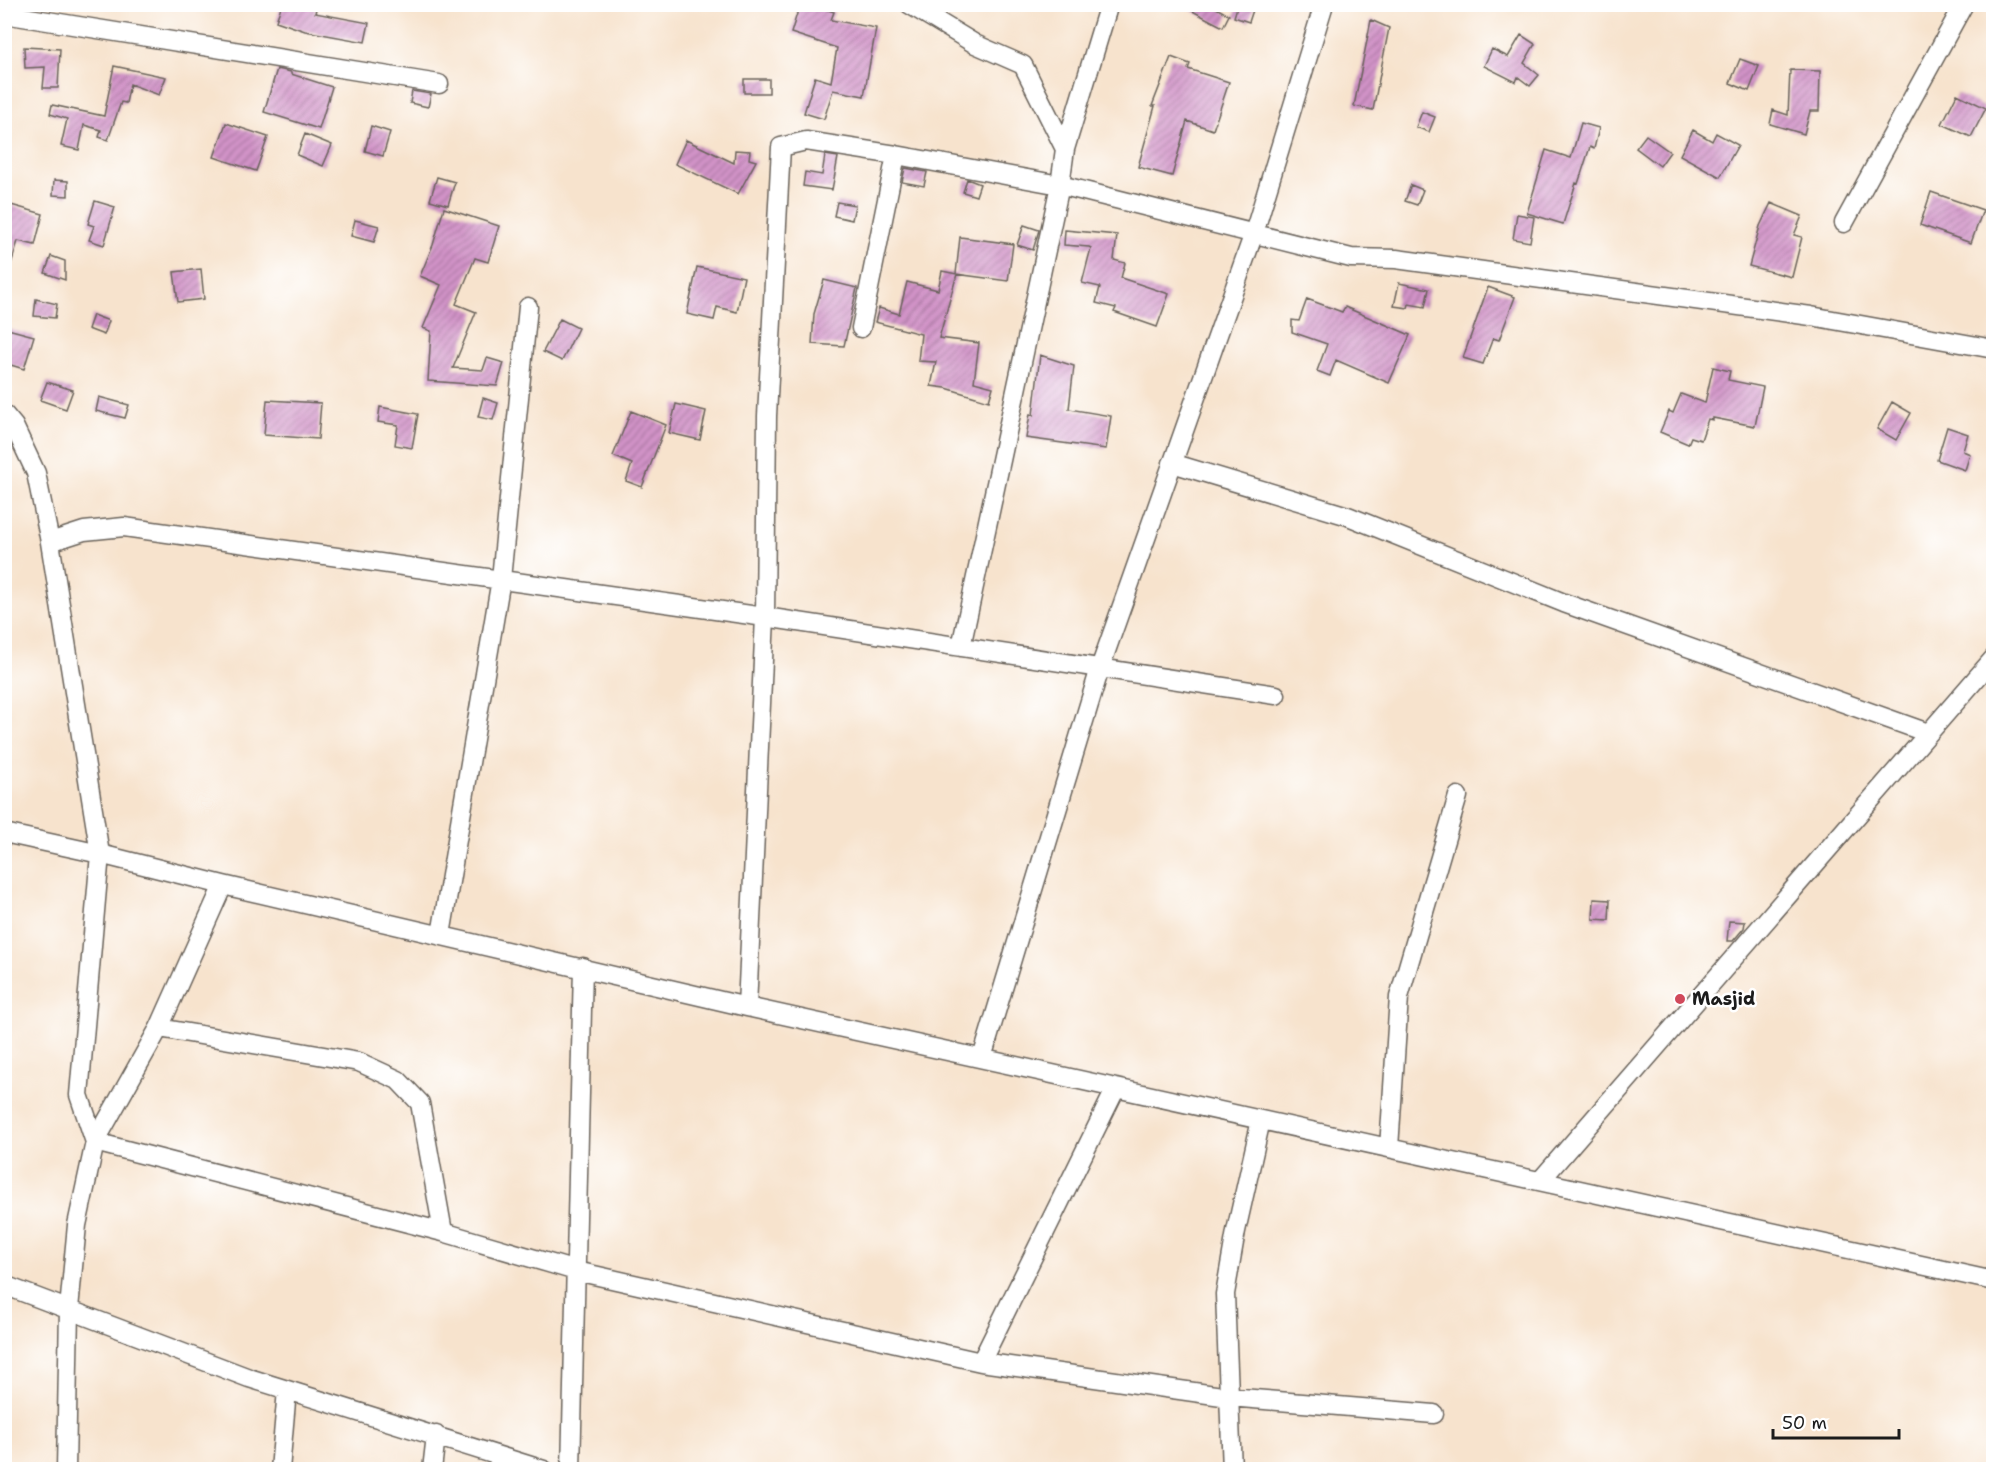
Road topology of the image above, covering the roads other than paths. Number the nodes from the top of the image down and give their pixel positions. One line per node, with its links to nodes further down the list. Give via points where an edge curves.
1 (909, 4): 7 (street, via 975,44 1023,65)
2 (1109, 4): 7 (street)
3 (1324, 4): 11 (street)
4 (1964, 4): 10 (street)
5 (4, 14): 6 (street)
6 (439, 84)
7 (1065, 149): 9 (street)
8 (896, 155): 9 (street); 13 (street); 19 (street, via 806,141 781,147 767,416)
9 (1060, 185): 11 (street); 20 (street)
10 (1844, 223)
11 (1254, 232): 14 (street, via 1351,258 1396,259 1811,316); 16 (street)
12 (528, 307): 18 (street)
13 (861, 328)
14 (1994, 349)
15 (4, 414): 17 (street, via 36,472)
16 (1172, 463): 22 (street); 24 (street, via 1348,516 1564,603)
17 (50, 542): 18 (street, via 84,531 124,527); 27 (street)
18 (501, 579): 19 (street); 29 (street)
19 (765, 617): 20 (street); 31 (street)
20 (961, 647): 22 (street)
21 (1994, 658): 24 (street)
22 (1100, 668): 23 (street); 33 (street)
23 (1276, 695)
24 (1928, 733): 38 (street)
25 (1458, 796): 37 (street, via 1399,997)
26 (4, 833): 27 (street)
27 (100, 854): 28 (street); 36 (street, via 79,1095)
28 (223, 885): 29 (street); 32 (street)
29 (441, 935): 30 (street)
30 (583, 968): 31 (street); 40 (street)
31 (747, 1007): 33 (street)
32 (159, 1028): 36 (street); 39 (street, via 359,1062 398,1080 420,1103)
33 (982, 1058): 34 (street)
34 (1116, 1088): 35 (street); 44 (street)
35 (1261, 1120): 37 (street); 46 (street, via 1225,1294)
36 (95, 1142): 39 (street); 43 (street, via 77,1225)
37 (1389, 1148): 38 (street)
38 (1540, 1181): 41 (street)
39 (443, 1232): 40 (street)
40 (576, 1271): 44 (street); 53 (street)
41 (1994, 1281)
42 (4, 1285): 43 (street)
43 (69, 1309): 45 (street); 49 (street)
44 (981, 1362): 46 (street)
45 (287, 1390): 48 (street); 50 (street)
46 (1229, 1397): 47 (street); 54 (street)
47 (1434, 1414)
48 (436, 1435): 51 (street); 52 (street)
49 (66, 1470)
50 (280, 1470)
51 (432, 1470)
52 (544, 1470)
53 (571, 1470)
54 (1232, 1470)

